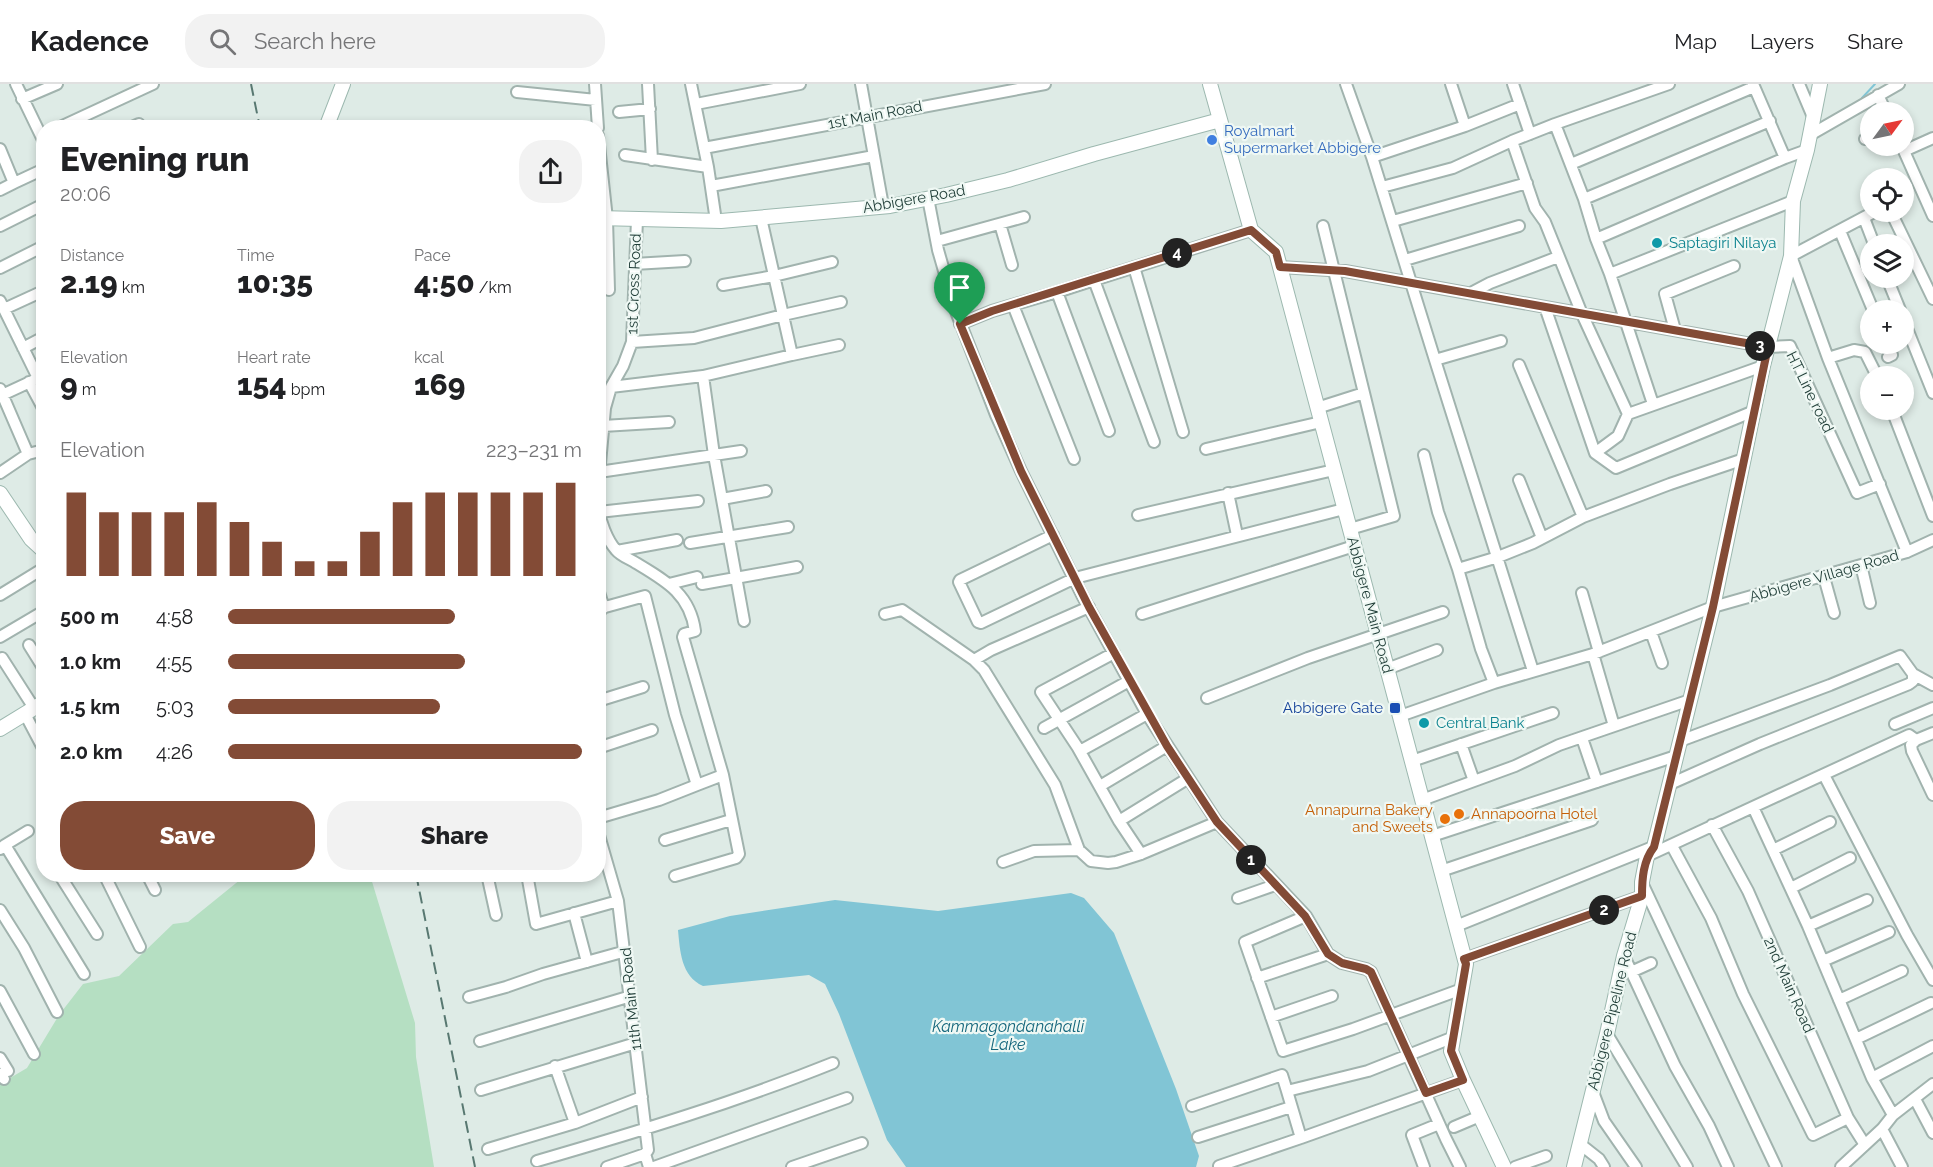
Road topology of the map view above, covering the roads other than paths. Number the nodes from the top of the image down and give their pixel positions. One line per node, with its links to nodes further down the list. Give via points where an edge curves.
1 (16, 84): 22 (street)
2 (57, 84): 22 (street)
3 (153, 84): 31 (street)
4 (343, 84): 32 (street)
5 (595, 84): 23 (street)
6 (648, 84): 27 (street)
7 (691, 84): 25 (street)
8 (800, 84): 25 (street)
9 (861, 84): 29 (street)
10 (1045, 84): 29 (street, 1st Main Road)
11 (1210, 84): 34 (street)
12 (1346, 84): 50 (street)
13 (1451, 84): 38 (street)
14 (1513, 84): 26 (street)
15 (1669, 84): 36 (street)
16 (1799, 84): 30 (street)
17 (1820, 84): 30 (street, Abbigere Pipeline Road)
18 (1899, 84): 21 (street)
19 (1753, 85): 35 (street); 53 (street)
20 (517, 92): 23 (street)
21 (1878, 95): 24 (street); 40 (street)
22 (22, 99): 37 (street)
23 (596, 100): 33 (street)
24 (1881, 102)
25 (696, 104): 44 (street)
26 (1520, 104): 38 (street); 39 (street)
27 (650, 109): 28 (street); 52 (street)
28 (619, 112)
29 (867, 117): 44 (street, 1st Main Road); 48 (street)
30 (1813, 117): 40 (street, Abbigere Pipeline Road)
31 (75, 120)
32 (329, 120)
33 (597, 120)
34 (1220, 120): 61 (street, Abbigere Road, via 1008,180); 79 (street)
35 (1770, 121): 51 (street); 62 (street)
36 (1555, 124): 39 (street); 53 (street)
37 (36, 126)
38 (1465, 126): 50 (street)
39 (1530, 134): 42 (street)
40 (1810, 135): 45 (street, Abbigere Pipeline Road)
41 (1933, 138): 43 (street)
42 (1512, 141): 57 (street); 59 (street, via 1453,168)
43 (1914, 144)
44 (704, 148): 54 (street)
45 (1807, 150): 51 (street); 63 (street, Abbigere Pipeline Road)
46 (625, 155): 52 (street)
47 (1, 156): 56 (street)
48 (874, 156): 58 (street); 64 (street)
49 (1907, 156): 66 (street)
50 (1372, 157): 59 (street)
51 (1785, 158): 81 (street)
52 (652, 160): 54 (street)
53 (1571, 164): 62 (street)
54 (708, 167): 58 (street)
55 (36, 173): 56 (street)
56 (14, 183): 60 (street)
57 (1527, 183): 73 (street); 85 (street)
58 (711, 186): 72 (street)
59 (1382, 187): 73 (street)
60 (0, 190)
61 (928, 198): 64 (street, Abbigere Road); 82 (street)
62 (1584, 199): 81 (street)
63 (1793, 201): 84 (street, Abbigere Pipeline Road); 96 (street)
64 (883, 206): 69 (street, Abbigere Road)
65 (36, 208): 76 (street)
66 (1933, 216)
67 (1024, 217): 75 (street)
68 (606, 218): 70 (street, Abbigere Road)
69 (761, 218): 72 (street, Abbigere Road); 97 (street)
70 (637, 220): 72 (street, Abbigere Road); 89 (street, 1st Cross Road)
71 (1860, 220): 80 (street)
72 (716, 221)
73 (1393, 221): 86 (street)
74 (1896, 222): 106 (street)
75 (1000, 224): 82 (street); 90 (street)
76 (0, 226)
77 (1323, 226): 95 (street)
78 (1519, 226): 86 (street)
79 (1251, 230): 92 (street); 93 (street, Abbigere Main Road, via 1276,252)
80 (1840, 231): 84 (street); 107 (street)
81 (1596, 239): 96 (street)
82 (937, 241): 115 (street)
83 (36, 250): 94 (street)
84 (1791, 256): 121 (street, Abbigere Pipeline Road); 127 (street)
85 (1558, 257): 105 (street); 112 (street)
86 (1405, 260): 100 (street)
87 (685, 261): 89 (street)
88 (832, 262): 97 (street)
89 (634, 264): 119 (street, 1st Cross Road)
90 (1012, 265)
91 (1734, 266): 116 (street, via 1665,294)
92 (1134, 267): 99 (street); 151 (street)
93 (1280, 267): 95 (street, HT Line road); 143 (street, Abbigere Main Road)
94 (0, 268)
95 (1335, 269): 100 (street, HT Line road); 139 (street)
96 (1610, 274): 114 (street)
97 (774, 276): 101 (street); 113 (street)
98 (606, 278): 102 (street)
99 (1094, 280): 103 (street); 152 (street)
100 (1412, 283): 105 (street, HT Line road); 128 (street)
101 (723, 285)
102 (609, 290)
103 (1057, 292): 110 (street); 150 (street)
104 (36, 294): 109 (street)
105 (1472, 294): 111 (street, HT Line road)
106 (1933, 299)
107 (1869, 300)
108 (841, 302): 113 (street)
109 (2, 305): 123 (street)
110 (1013, 305): 115 (street); 160 (street)
111 (1545, 307): 112 (street, HT Line road); 156 (street)
112 (1582, 314): 114 (street, HT Line road); 145 (street)
113 (783, 315): 119 (street, via 694,338); 125 (street)
114 (1625, 321): 116 (street, HT Line road); 142 (street)
115 (960, 324): 180 (street, via 1021,471)
116 (1675, 330): 121 (street, HT Line road)
117 (36, 341): 123 (street)
118 (1501, 341): 128 (street)
119 (632, 342): 137 (street, 1st Cross Road)
120 (839, 345): 125 (street)
121 (1768, 347): 132 (street, Abbigere Pipeline Road); 166 (street, HT Line road, via 1790,345 1857,493)
122 (1914, 347): 131 (street)
123 (22, 348): 134 (street)
124 (1892, 354): 126 (street)
125 (792, 355): 135 (street)
126 (1888, 357)
127 (1827, 358): 133 (street, via 1854,350 1865,352); 166 (street)
128 (1435, 360): 191 (street)
129 (1933, 361): 131 (street)
130 (1519, 365): 176 (street)
131 (1921, 365): 140 (street)
132 (1763, 366): 142 (street); 144 (street, Abbigere Pipeline Road)
133 (1872, 366)
134 (36, 376)
135 (703, 376): 137 (street); 158 (street)
136 (36, 378): 138 (street)
137 (611, 387): 141 (street, 1st Cross Road)
138 (1, 393): 157 (street)
139 (1364, 393): 143 (street); 178 (street, via 1394,516)
140 (1933, 393)
141 (606, 404)
142 (1653, 404): 145 (street)
143 (1317, 408): 148 (street, Abbigere Main Road)
144 (1754, 411): 156 (street, via 1616,468); 161 (street, Abbigere Pipeline Road)
145 (1628, 414): 156 (street, via 1618,436)
146 (1896, 420): 175 (street)
147 (669, 422): 149 (street)
148 (1321, 423): 153 (street); 162 (street, Abbigere Main Road)
149 (606, 426)
150 (1109, 431)
151 (1183, 432)
152 (1154, 442)
153 (1206, 449)
154 (741, 451): 158 (street)
155 (36, 452): 157 (street)
156 (1595, 453)
157 (28, 454): 164 (street)
158 (714, 455): 163 (street); 170 (street)
159 (1424, 455): 194 (street)
160 (1074, 459)
161 (1744, 459): 176 (street); 204 (street, Abbigere Pipeline Road)
162 (1334, 470): 169 (street); 172 (street, Abbigere Main Road)
163 (606, 471)
164 (0, 474)
165 (1519, 480): 183 (street)
166 (1880, 484): 190 (street)
167 (766, 491): 170 (street)
168 (0, 493): 187 (street)
169 (1228, 494): 174 (street); 181 (street)
170 (722, 499): 182 (street)
171 (698, 501): 173 (street)
172 (1344, 509): 178 (street, Abbigere Main Road); 181 (street)
173 (606, 511)
174 (1138, 515)
175 (1933, 516)
176 (1583, 517): 183 (street)
177 (788, 527): 182 (street)
178 (1350, 529): 188 (street, Abbigere Main Road)
179 (606, 535): 189 (street)
180 (1053, 535): 198 (street); 198 (street, via 960,580 978,622)
181 (1237, 536): 198 (street)
182 (729, 537): 186 (street); 197 (street)
183 (1542, 538): 191 (street)
184 (677, 540): 189 (street)
185 (1933, 540): 190 (street, Abbigere Village Road)
186 (690, 543)
187 (36, 544)
188 (1354, 546): 209 (street); 213 (street, Abbigere Main Road)
189 (617, 551): 199 (street)
190 (1907, 552): 192 (street, Abbigere Village Road)
191 (1498, 557): 194 (street); 224 (street)
192 (1861, 565): 196 (street, Abbigere Village Road); 202 (street)
193 (797, 567): 197 (street)
194 (1458, 569): 227 (street)
195 (36, 572): 200 (street)
196 (1824, 577): 204 (street, Abbigere Village Road); 207 (street)
197 (736, 578): 199 (street); 211 (street)
198 (1075, 578): 203 (street)
199 (669, 584): 254 (street, via 683,597 693,617 686,647)
200 (2, 589)
201 (1582, 593): 218 (street)
202 (1870, 603)
203 (1089, 607): 217 (street); 221 (street)
204 (1713, 607): 212 (street, Abbigere Village Road); 232 (street, Abbigere Pipeline Road)
205 (606, 608): 260 (street, via 645,596)
206 (1443, 612): 213 (street)
207 (1834, 613)
208 (885, 614): 221 (street, via 902,610)
209 (1142, 614)
210 (36, 616): 214 (street)
211 (744, 621)
212 (1651, 632): 218 (street, Abbigere Village Road); 222 (street)
213 (1377, 633): 223 (street, Abbigere Main Road); 230 (street)
214 (0, 637)
215 (29, 645): 219 (street)
216 (1437, 650): 223 (street)
217 (1114, 653): 226 (street); 238 (street, via 1041,692)
218 (1596, 653): 224 (street, Abbigere Village Road); 240 (street)
219 (36, 656)
220 (2, 658): 233 (street)
221 (974, 660): 277 (street, via 1055,785)
222 (1662, 663)
223 (1387, 669): 237 (street, Abbigere Main Road)
224 (1533, 671): 227 (street, Abbigere Village Road)
225 (1913, 675): 228 (street); 247 (street, via 1900,656); 259 (street, via 1910,684)
226 (1129, 681): 236 (street); 238 (street)
227 (1494, 683): 237 (street, Abbigere Village Road)
228 (1933, 685)
229 (643, 687): 231 (street)
230 (1207, 698)
231 (606, 699)
232 (1690, 700): 240 (street); 247 (street, Abbigere Pipeline Road)
233 (34, 708): 242 (street)
234 (1933, 708): 239 (street)
235 (1552, 713): 248 (street)
236 (1147, 714): 250 (street); 251 (street)
237 (1400, 716): 253 (street, Abbigere Main Road)
238 (1060, 719): 241 (street); 251 (street)
239 (1895, 724)
240 (1614, 726): 245 (street)
241 (1044, 728)
242 (0, 729)
243 (652, 730): 249 (street)
244 (1933, 733): 246 (street)
245 (1582, 738): 257 (street); 258 (street)
246 (1916, 740): 255 (street, via 1909,735); 262 (street, via 1912,751)
247 (1680, 741): 252 (street, Abbigere Pipeline Road)
248 (1461, 744): 253 (street); 257 (street)
249 (606, 745)
250 (1167, 746): 256 (street); 261 (street)
251 (1080, 751): 261 (street)
252 (1676, 756): 258 (street); 259 (street, Abbigere Pipeline Road)
253 (1412, 761): 263 (street, Abbigere Main Road)
254 (723, 775): 260 (street); 266 (street)
255 (1824, 775): 264 (street); 318 (street)
256 (1188, 779): 268 (street); 269 (street)
257 (1474, 781): 263 (street)
258 (1597, 782): 273 (street)
259 (1670, 784): 279 (street, Abbigere Pipeline Road)
260 (697, 785): 265 (street)
261 (1100, 786): 268 (street)
262 (1933, 795)
263 (1422, 800): 273 (street, Abbigere Main Road)
264 (1753, 807): 271 (street); 278 (street)
265 (606, 816)
266 (731, 820): 274 (street); 285 (street, via 739,856)
267 (1592, 820): 284 (street)
268 (1119, 821): 280 (street)
269 (1217, 822): 280 (street); 291 (street)
270 (1830, 822): 278 (street)
271 (1712, 825): 275 (street); 355 (street, 2nd Main Road, via 1748,891)
272 (28, 831): 276 (street)
273 (1432, 836): 284 (street, Abbigere Main Road)
274 (665, 840)
275 (1672, 846): 279 (street); 355 (street, via 1711,918 1743,994 1813,1135)
276 (3, 847): 316 (street)
277 (1079, 850): 280 (street, via 1090,861 1108,863); 283 (street, via 1034,851)
278 (1773, 850): 292 (street)
279 (1650, 852): 293 (street, Abbigere Pipeline Road); 302 (street)
280 (1141, 854)
281 (1850, 858): 292 (street)
282 (606, 860): 297 (street, 11th Main Road)
283 (1003, 862)
284 (1441, 871): 302 (street, Abbigere Main Road)
285 (675, 876)
286 (64, 882): 305 (street)
287 (108, 882): 306 (street)
288 (151, 882): 294 (street)
289 (489, 882): 300 (street)
290 (528, 882): 299 (street, via 536,924)
291 (1275, 885): 295 (street); 301 (street)
292 (1791, 888): 303 (street)
293 (1642, 889): 309 (street, Abbigere Pipeline Road); 310 (street); 384 (street)
294 (155, 890)
295 (1238, 898)
296 (1868, 900): 303 (street)
297 (618, 902): 299 (street); 307 (street, 11th Main Road)
298 (0, 909): 326 (street)
299 (574, 913): 312 (street)
300 (496, 915)
301 (1305, 916): 308 (street); 317 (street, via 1245,942)
302 (1456, 926): 310 (street, Abbigere Main Road)
303 (1808, 926): 311 (street)
304 (1889, 932): 311 (street)
305 (96, 934)
306 (140, 947)
307 (626, 951): 312 (street); 321 (street, 11th Main Road)
308 (1328, 954): 317 (street); 327 (street, via 1371,972)
309 (1624, 956): 315 (street); 329 (street, Abbigere Pipeline Road)
310 (1464, 959): 319 (street, Abbigere Main Road)
311 (1823, 961): 324 (street)
312 (586, 962): 323 (street)
313 (1650, 963): 315 (street)
314 (1902, 971): 324 (street)
315 (1631, 972): 383 (street)
316 (84, 974)
317 (1257, 978): 328 (street)
318 (1933, 980)
319 (1462, 989): 327 (street); 330 (street, Abbigere Main Road)
320 (0, 991): 335 (street)
321 (631, 996): 332 (street); 333 (street, 11th Main Road)
322 (1332, 996): 328 (street)
323 (469, 997)
324 (1839, 1000): 331 (street)
325 (1931, 1003): 331 (street)
326 (57, 1012)
327 (1390, 1015): 328 (street, via 1283,1051); 336 (street)
328 (1271, 1017)
329 (1607, 1034): 346 (street, Abbigere Pipeline Road); 382 (street)
330 (1454, 1037): 336 (street); 342 (street, Abbigere Main Road, via 1451,1051)
331 (1856, 1039): 341 (street)
332 (480, 1041)
333 (636, 1043): 339 (street); 348 (street, 11th Main Road)
334 (1933, 1046): 341 (street)
335 (34, 1054)
336 (1409, 1055): 345 (street, via 1368,1071); 347 (street)
337 (0, 1058): 340 (street)
338 (833, 1063): 360 (street, via 770,1089)
339 (555, 1066): 344 (street); 356 (street)
340 (4, 1075)
341 (1872, 1078): 353 (street)
342 (1463, 1080): 347 (street); 354 (street, Abbigere Main Road)
343 (1933, 1084): 350 (street)
344 (481, 1090)
345 (1287, 1091): 351 (street, via 1282,1075); 352 (street)
346 (1593, 1092): 365 (street, Abbigere Pipeline Road); 381 (street, via 1604,1121)
347 (1426, 1093): 357 (street); 363 (street)
348 (642, 1097): 356 (street); 360 (street, 11th Main Road)
349 (847, 1098): 373 (street)
350 (1915, 1099): 353 (street); 361 (street)
351 (1192, 1106)
352 (1291, 1107): 362 (street); 363 (street)
353 (1893, 1115): 359 (street)
354 (1480, 1116): 358 (street); 377 (street, Abbigere Main Road)
355 (1848, 1118): 366 (street, 2nd Main Road)
356 (575, 1123): 367 (street)
357 (1439, 1124): 375 (street, via 1412,1135); 376 (street)
358 (1454, 1127)
359 (1882, 1128): 366 (street); 386 (street)
360 (645, 1129): 368 (street, 11th Main Road); 370 (street)
361 (1933, 1133)
362 (1198, 1137)
363 (1301, 1138): 371 (street)
364 (862, 1143): 374 (street)
365 (1580, 1144): 379 (street, Abbigere Pipeline Road); 380 (street)
366 (1865, 1145): 385 (street)
367 (488, 1149)
368 (645, 1154): 372 (street); 373 (street, 11th Main Road)
369 (1546, 1156): 378 (street)
370 (537, 1161)
371 (1219, 1166)
372 (607, 1167)
373 (652, 1167)
374 (792, 1167)
375 (1424, 1167)
376 (1460, 1167)
377 (1504, 1167)
378 (1515, 1167)
379 (1574, 1167)
380 (1604, 1167)
381 (1636, 1167)
382 (1687, 1167)
383 (1728, 1167)
384 (1776, 1167)
385 (1841, 1167)
386 (1902, 1167)

